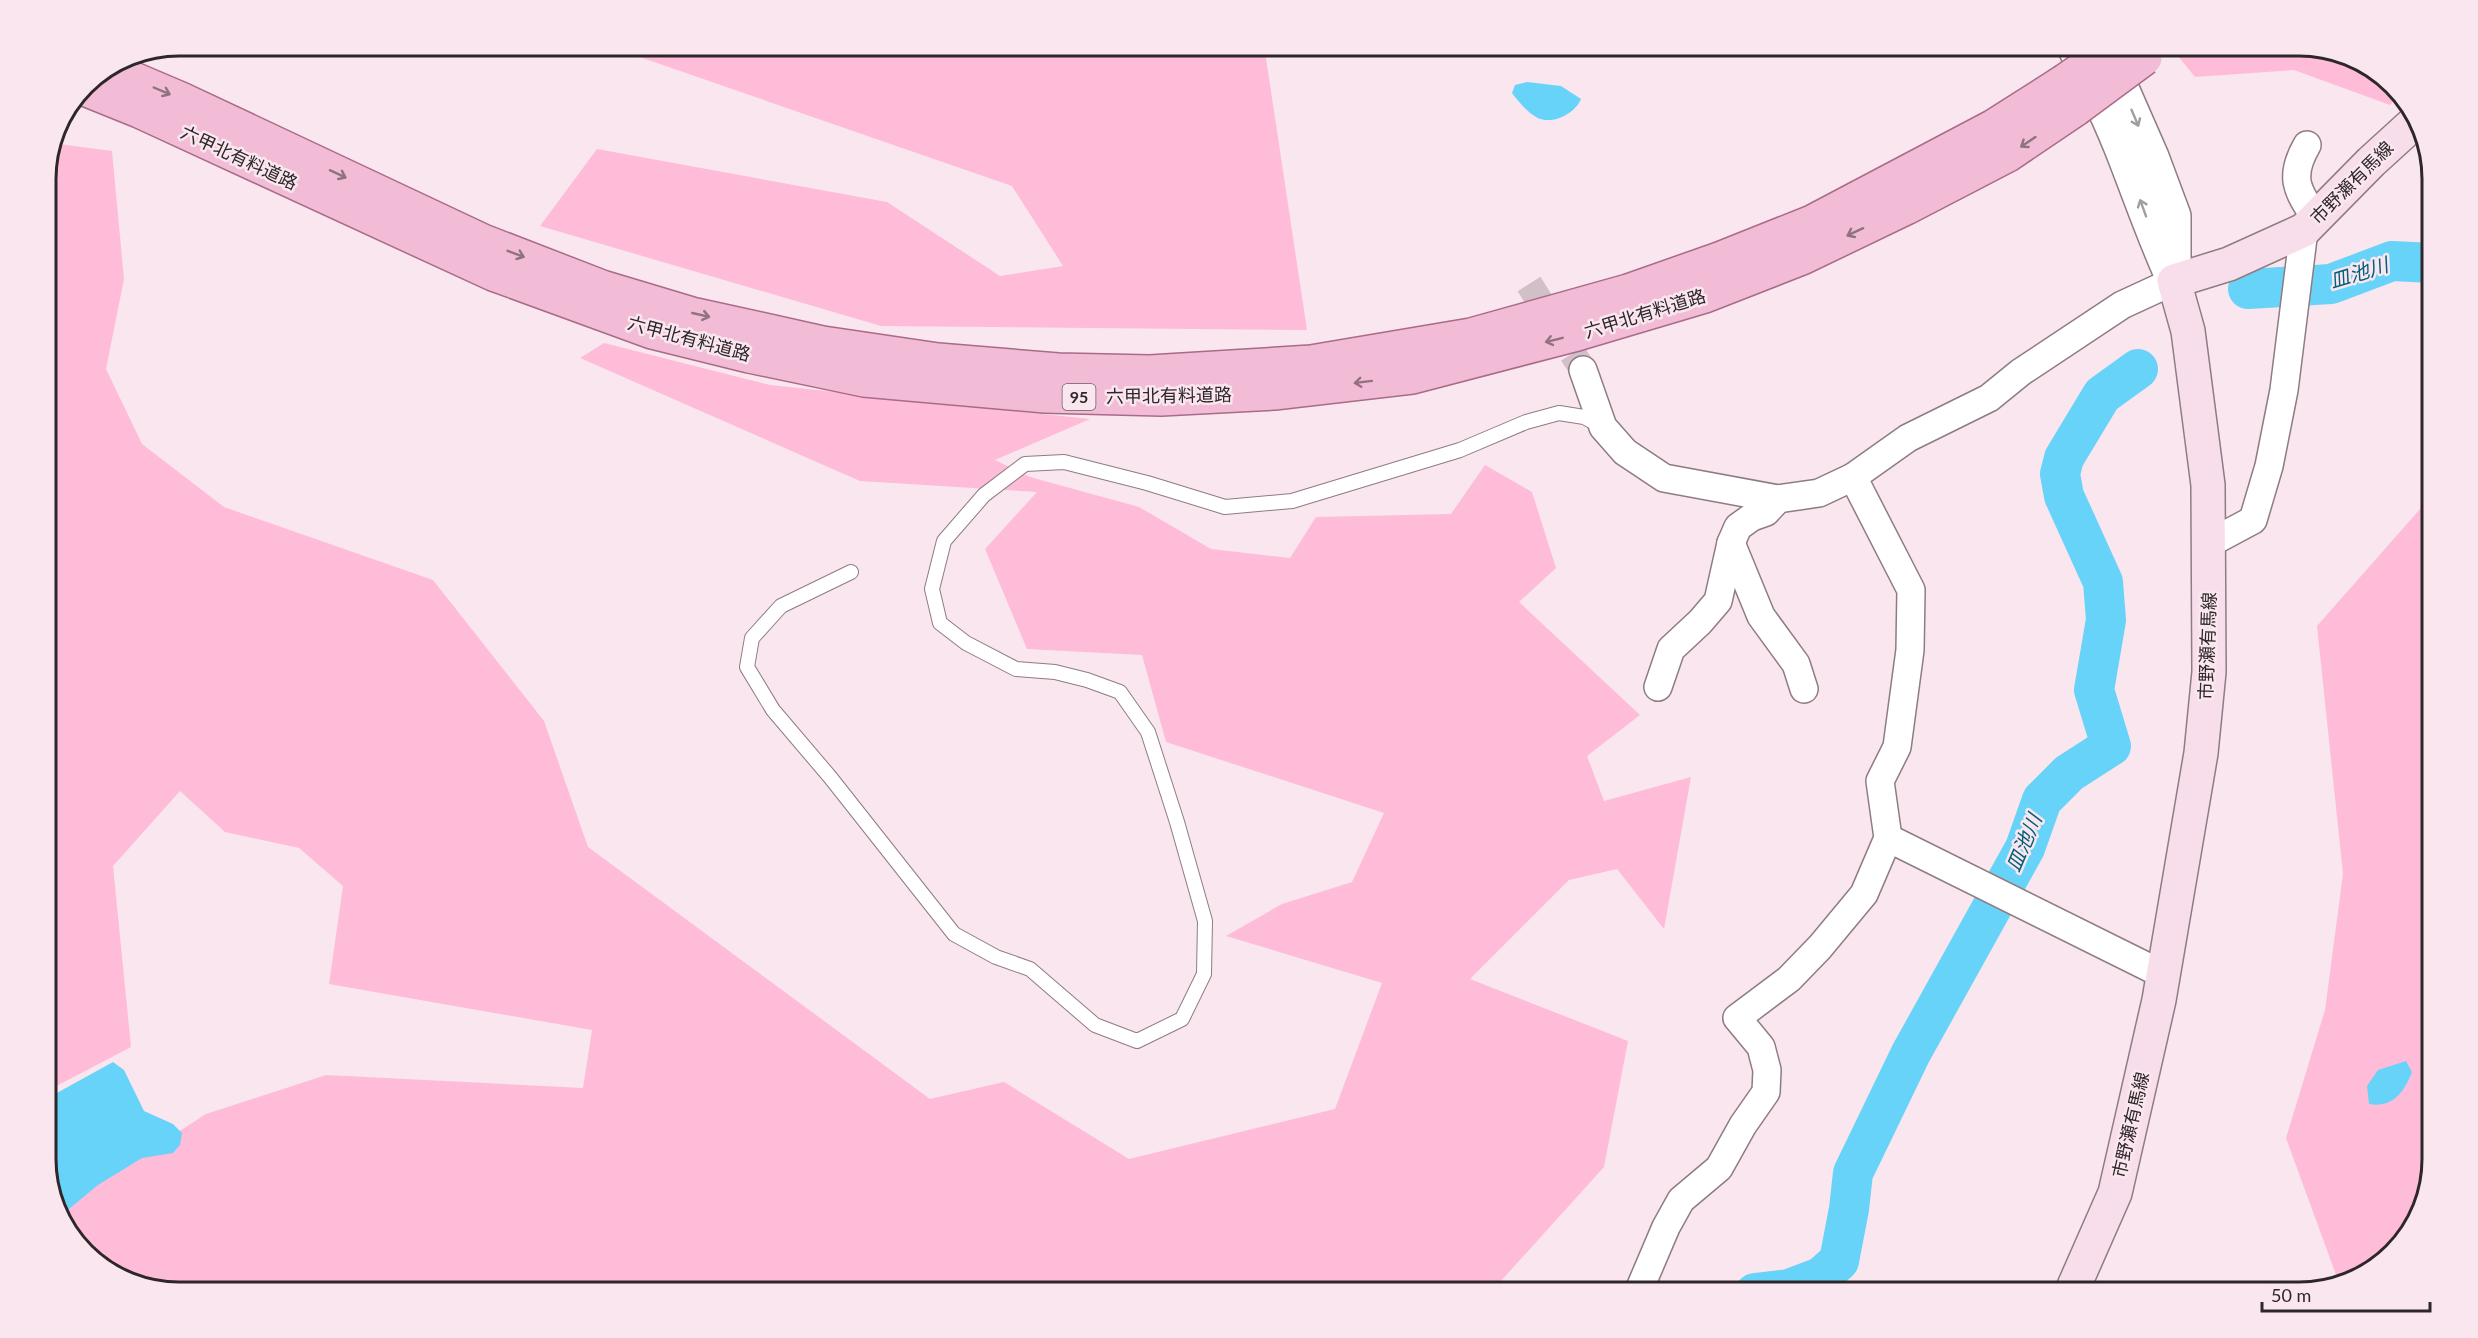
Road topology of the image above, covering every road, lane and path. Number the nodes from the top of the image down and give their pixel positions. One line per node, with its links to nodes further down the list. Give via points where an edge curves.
1 (2079, 56): 10 (street, one-way to 1, via 2102,102)
2 (2108, 56): 10 (street, one-way to 10, via 2174,216)
3 (2130, 56): 6 (main road, 六甲北有料道路 / 95, bridge)
4 (117, 72): 6 (main road, 六甲北有料道路 / 95, one-way to 6, via 483,241 602,287 692,314 824,343 938,360 1058,370 1150,372 1311,362 1449,339 1628,291 1812,222 1994,126)
5 (91, 92): 6 (main road, 六甲北有料道路 / 95, one-way to 5, via 2008,155 1802,258 1706,296 1412,377 1274,393 1161,399 1045,396 864,380 652,332 493,274)
6 (2070, 96)
7 (2411, 126): 9 (main road, 市野瀬有馬線)
8 (2307, 145): 9 (street, via 2297,162 2296,182)
9 (2310, 224): 10 (main road, 市野瀬有馬線, via 2229,264); 16 (street, via 2284,390 2269,466 2253,520)
10 (2174, 281): 13 (street, via 2122,306 2021,372 1989,398 1908,438); 16 (main road, 市野瀬有馬線, via 2188,332 2208,485)
11 (1583, 370): 12 (street)
12 (1603, 427): 14 (street, via 1625,452 1664,478); 17 (lane, via 1584,417 1559,413 1526,422 1460,450 1292,501 1225,507 1065,462 1026,464 984,495 944,541 932,589 940,623 966,643 1016,669 1054,672 1120,692 1148,732 1205,921 1204,974 1182,1019 1137,1041 1095,1025 1030,969 996,957 954,934 773,710 747,667 752,638 782,606)
13 (1853, 477): 14 (street, via 1819,493); 20 (street, via 1911,590 1910,650 1897,747 1880,781)
14 (1778, 499): 15 (street, via 1766,512 1738,527)
15 (1731, 543): 18 (street, via 1718,601 1671,649); 19 (street, via 1761,616 1796,664)
16 (2210, 543): 21 (main road, 市野瀬有馬線, via 2209,672 2202,753)
17 (851, 572)
18 (1658, 687)
19 (1804, 689)
20 (1888, 838): 21 (street); 22 (street, via 1864,894 1790,979 1737,1018 1761,1047 1767,1070 1766,1092 1719,1168 1681,1200)
21 (2163, 975): 23 (main road, 市野瀬有馬線, via 2115,1193)
22 (1643, 1282)
23 (2076, 1282)

